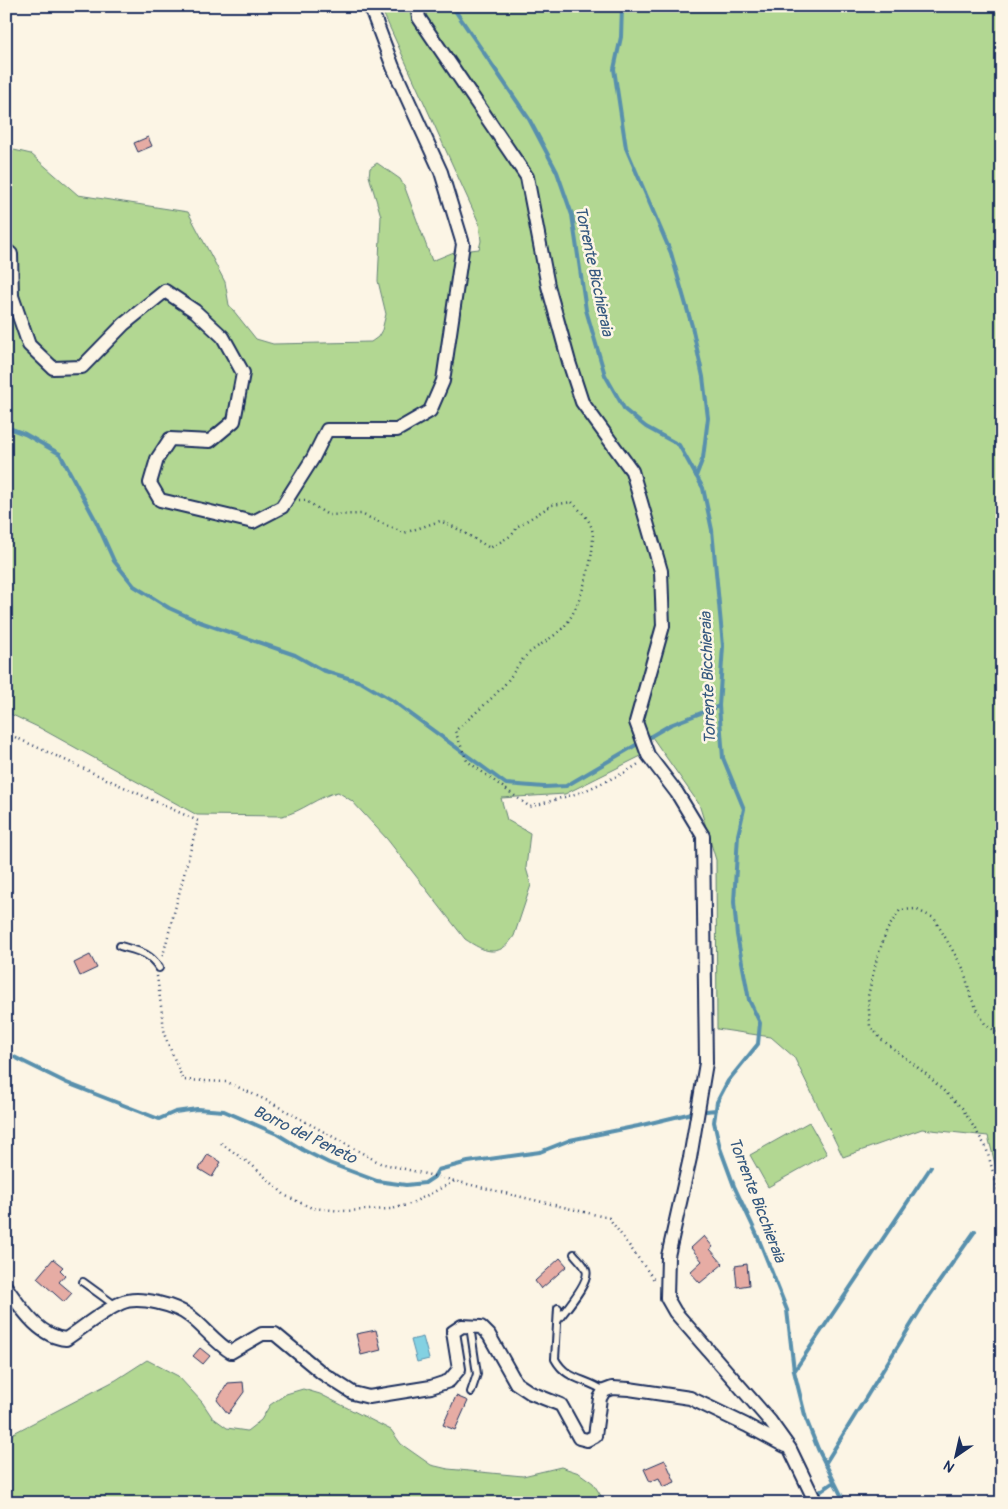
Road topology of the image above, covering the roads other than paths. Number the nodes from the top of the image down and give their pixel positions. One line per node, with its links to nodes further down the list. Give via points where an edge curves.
1 (370, 6): 3 (street, via 393,67 441,172 463,244 443,381 430,411 397,430 327,430 282,507 253,522 160,500 150,484 157,459 170,439 210,441 234,422 244,372 223,337 195,311 165,291 124,324 82,367 54,368 29,345 12,296 11,254)
2 (418, 6): 15 (street, via 419,18 527,177 548,286 582,402 632,471 660,572 663,626 636,722 648,755 677,793 703,836 706,1063 690,1158 668,1256 667,1298 675,1312 770,1421)
3 (6, 250)
4 (120, 946): 5 (lane, via 145,953)
5 (159, 968)
6 (574, 1254): 11 (lane, via 586,1269 586,1280)
7 (83, 1282): 9 (lane)
8 (6, 1287): 9 (street, via 24,1312 47,1333 60,1339 66,1339)
9 (116, 1306): 12 (street, via 137,1301 164,1304 189,1316 231,1352 262,1334 275,1334 322,1373 353,1393 369,1397 431,1388 449,1381 459,1369 453,1332 462,1326)
10 (558, 1308): 11 (lane)
11 (558, 1321): 13 (lane, via 556,1358 559,1366 569,1375)
12 (470, 1326): 13 (street, via 481,1327 489,1335 516,1383 561,1405 579,1438 587,1440 595,1436 600,1398); 14 (lane, via 477,1374)
13 (604, 1391): 15 (street, via 629,1389 690,1398)
14 (471, 1392)
15 (790, 1449): 16 (street)
16 (816, 1503)

